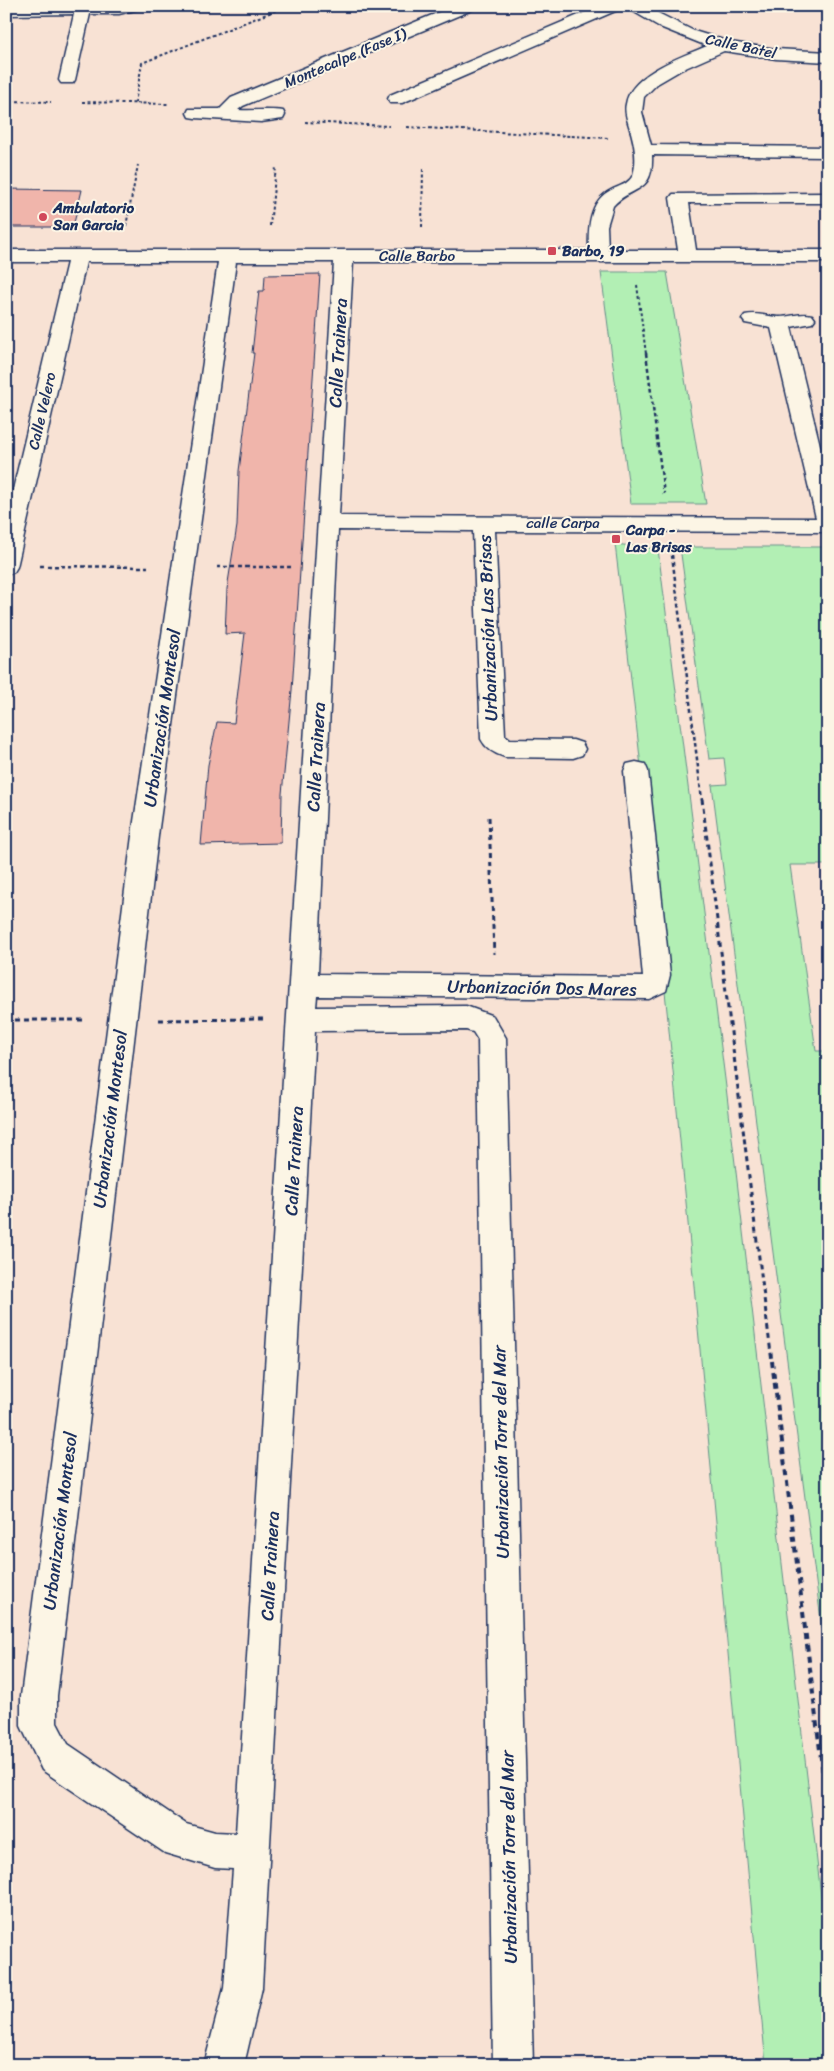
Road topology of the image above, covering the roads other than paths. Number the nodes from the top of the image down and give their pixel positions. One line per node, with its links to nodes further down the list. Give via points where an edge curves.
1 (133, 6): 5 (street)
2 (468, 6): 14 (street, Montecalpe (Fase I), via 238,102)
3 (614, 6): 12 (street)
4 (632, 6): 8 (street, Calle Batel)
5 (84, 8): 6 (street); 11 (street)
6 (6, 10)
7 (672, 10): 8 (street)
8 (654, 18): 9 (street, Calle Batel)
9 (724, 46): 10 (street, Calle Batel, via 785,56); 16 (street, via 645,84 636,97 633,112)
10 (828, 57)
11 (67, 80)
12 (396, 99)
13 (195, 113): 14 (street, Montecalpe (Fase I))
14 (224, 114): 15 (street, Montecalpe (Fase I))
15 (277, 115)
16 (642, 145): 17 (street); 19 (street, via 641,177 628,190 608,200 600,218 597,236)
17 (828, 152)
18 (828, 198): 24 (street, via 679,198)
19 (599, 255): 23 (street, Calle Barbo); 24 (street, Calle Barbo)
20 (6, 256): 21 (street, Calle Barbo)
21 (78, 256): 22 (street, Calle Barbo); 29 (street, Calle Velero)
22 (228, 256): 23 (street, Calle Barbo); 38 (street, Urbanización Montesol, via 146,828 39,1696 39,1726 55,1757 178,1840 215,1850)
23 (344, 256): 30 (street, Calle Trainera)
24 (688, 256): 25 (street, Calle Barbo)
25 (828, 256)
26 (752, 319): 28 (street)
27 (804, 320): 28 (street)
28 (780, 324): 32 (street)
29 (12, 510): 33 (street, Calle Velero)
30 (328, 523): 31 (street, calle Carpa); 36 (street, Calle Trainera)
31 (485, 523): 32 (street, calle Carpa); 34 (street, Urbanización Las Brisas, via 483,542 493,739 505,748)
32 (828, 524)
33 (6, 567)
34 (573, 749)
35 (636, 771): 36 (street, Urbanización Dos Mares, via 656,983 644,990)
36 (303, 985): 37 (street, Calle Trainera)
37 (302, 1020): 38 (street, Calle Trainera); 40 (street, Urbanización Torre del Mar, via 466,1018 483,1024 492,1038)
38 (253, 1852): 39 (street, Calle Trainera, via 242,1988)
39 (224, 2065)
40 (513, 2065)

